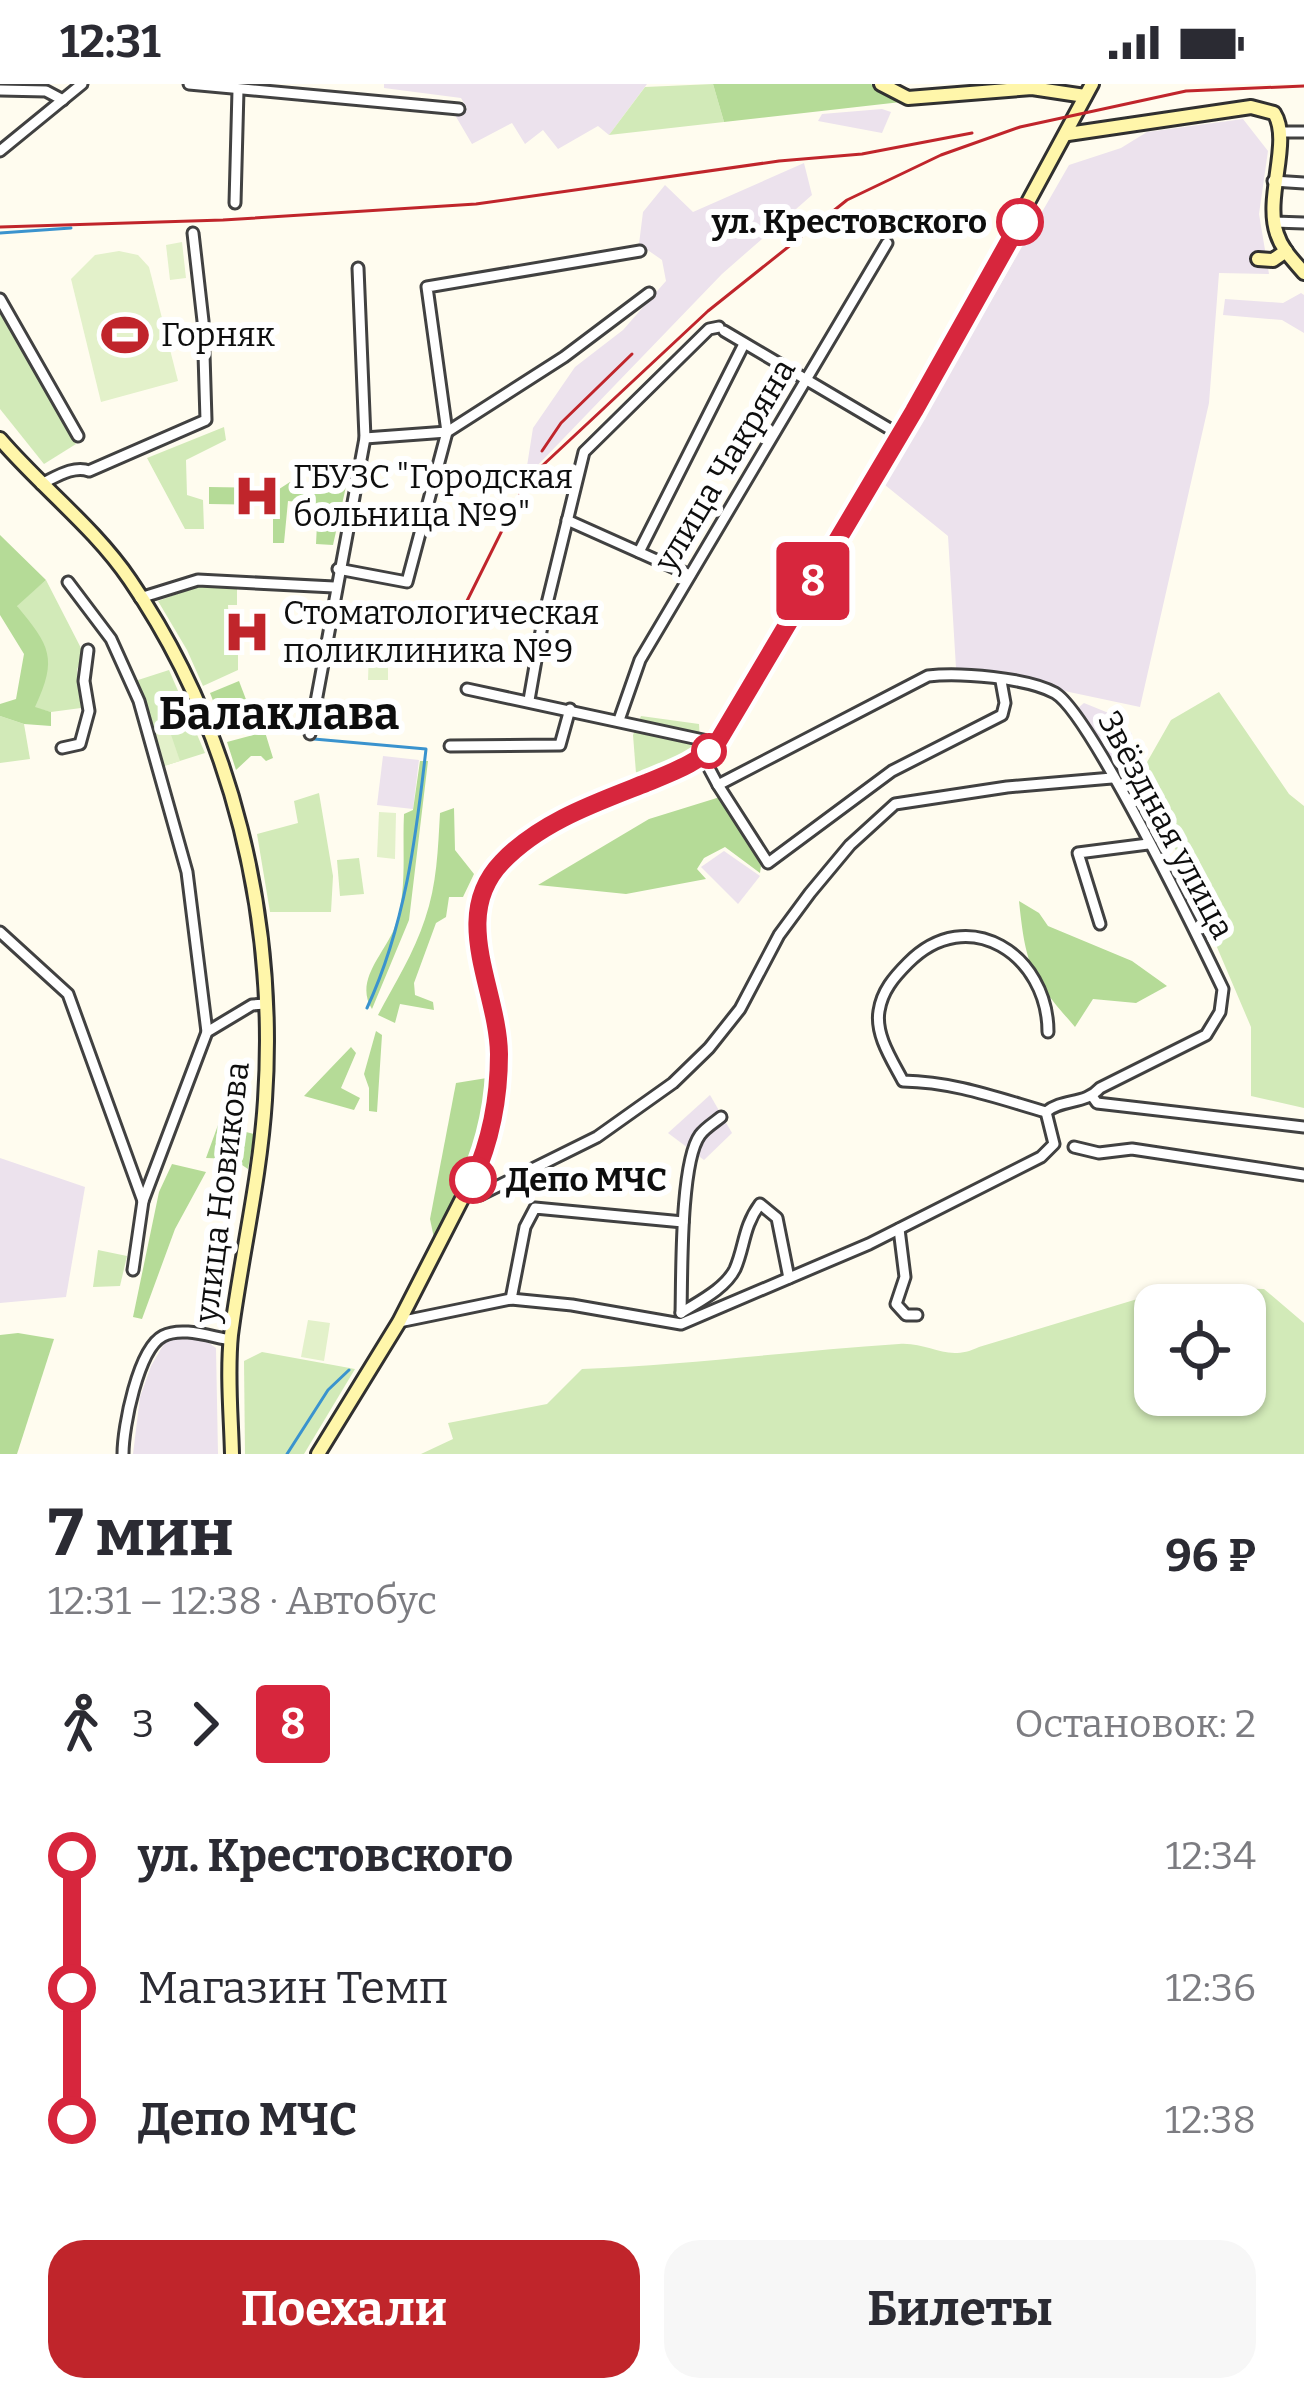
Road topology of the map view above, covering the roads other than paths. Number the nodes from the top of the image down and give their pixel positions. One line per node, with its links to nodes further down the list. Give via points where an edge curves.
1 (82, 84): 7 (street)
2 (189, 84): 5 (street)
3 (881, 84): 6 (main road, via 908,98)
4 (0, 90): 7 (street, via 46,91)
5 (238, 90): 8 (street); 15 (street)
6 (1088, 90): 11 (main road)
7 (63, 100): 12 (street)
8 (459, 109)
9 (1304, 131): 10 (street)
10 (1280, 132): 11 (main road, via 1274,113 1250,107); 13 (main road)
11 (1068, 134): 30 (main road)
12 (0, 151)
13 (1273, 181): 14 (street); 16 (main road)
14 (1304, 183)
15 (235, 203)
16 (1274, 222): 17 (street); 21 (main road)
17 (1304, 223)
18 (193, 233): 34 (street, via 206,421)
19 (887, 243): 28 (street, улица Чакряна)
20 (640, 251): 29 (street, via 427,286)
21 (1286, 251): 22 (main road); 24 (main road)
22 (1258, 260)
23 (358, 268): 32 (street)
24 (1304, 273)
25 (649, 293): 29 (street)
26 (0, 299): 31 (street)
27 (744, 344): 28 (street); 35 (street, via 709,329 584,452); 36 (street)
28 (808, 382): 30 (street); 38 (street, улица Чакряна)
29 (447, 432): 32 (street); 37 (street, via 407,582)
30 (900, 435): 49 (main road)
31 (78, 436)
32 (365, 438): 37 (street)
33 (0, 439): 34 (main road, улица Новикова)
34 (41, 484): 41 (main road, улица Новикова)
35 (567, 520): 36 (street); 45 (street)
36 (640, 552): 38 (street)
37 (338, 569): 40 (street)
38 (690, 575): 47 (street, улица Чакряна, via 640,660)
39 (68, 582): 59 (street, via 111,639 145,718 188,872)
40 (334, 587): 41 (street, via 198,580); 48 (street)
41 (140, 598): 58 (main road, улица Новикова, via 214,742 235,803)
42 (88, 650): 51 (street, via 89,711 80,743)
43 (1001, 681): 53 (street, Звёздная улица, via 1059,695); 54 (street, Звёздная улица, via 928,676); 54 (street, via 1002,715 892,771 768,863)
44 (467, 689): 45 (street)
45 (529, 700): 46 (street)
46 (570, 709): 47 (street); 50 (street, via 560,745)
47 (619, 720): 49 (street)
48 (310, 734)
49 (717, 743): 52 (main road)
50 (450, 746)
51 (62, 748)
52 (703, 757): 54 (street); 67 (main road, via 538,833 501,863 479,895 476,930 499,1053 493,1124)
53 (1112, 778): 55 (street, Звёздная улица); 67 (street, via 895,804 810,893 740,1010 674,1083 597,1137 480,1195)
54 (718, 784)
55 (1148, 844): 56 (street, via 1078,853); 61 (street, Звёздная улица, via 1223,989 1220,1012 1206,1035)
56 (1100, 924)
57 (0, 932): 68 (street, via 68,994)
58 (266, 1004): 59 (street); 77 (main road, улица Новикова, via 265,1102)
59 (207, 1032): 68 (street)
60 (1048, 1033): 62 (street, via 1029,972 997,942 972,934 919,952 889,983 878,1011 903,1081 964,1086)
61 (1092, 1096): 62 (street, Звёздная улица); 64 (street, via 1117,1106)
62 (1046, 1112): 70 (street, via 1054,1144 1041,1157)
63 (721, 1117): 69 (street, via 694,1147)
64 (1304, 1127)
65 (1074, 1147): 66 (street)
66 (1304, 1175)
67 (467, 1194): 76 (main road)
68 (143, 1201): 71 (street)
69 (683, 1222): 73 (street, via 535,1208); 75 (street)
70 (899, 1229): 72 (street); 74 (street, via 905,1277 896,1304)
71 (133, 1270)
72 (789, 1278): 75 (street); 75 (street, via 777,1218 760,1204 734,1270)
73 (511, 1299): 75 (street); 76 (street)
74 (917, 1315)
75 (681, 1319)
76 (399, 1322): 80 (main road)
77 (231, 1340): 78 (street, via 177,1332 158,1339 140,1372); 79 (main road, улица Новикова)
78 (123, 1454)
79 (232, 1454)
80 (318, 1454)

